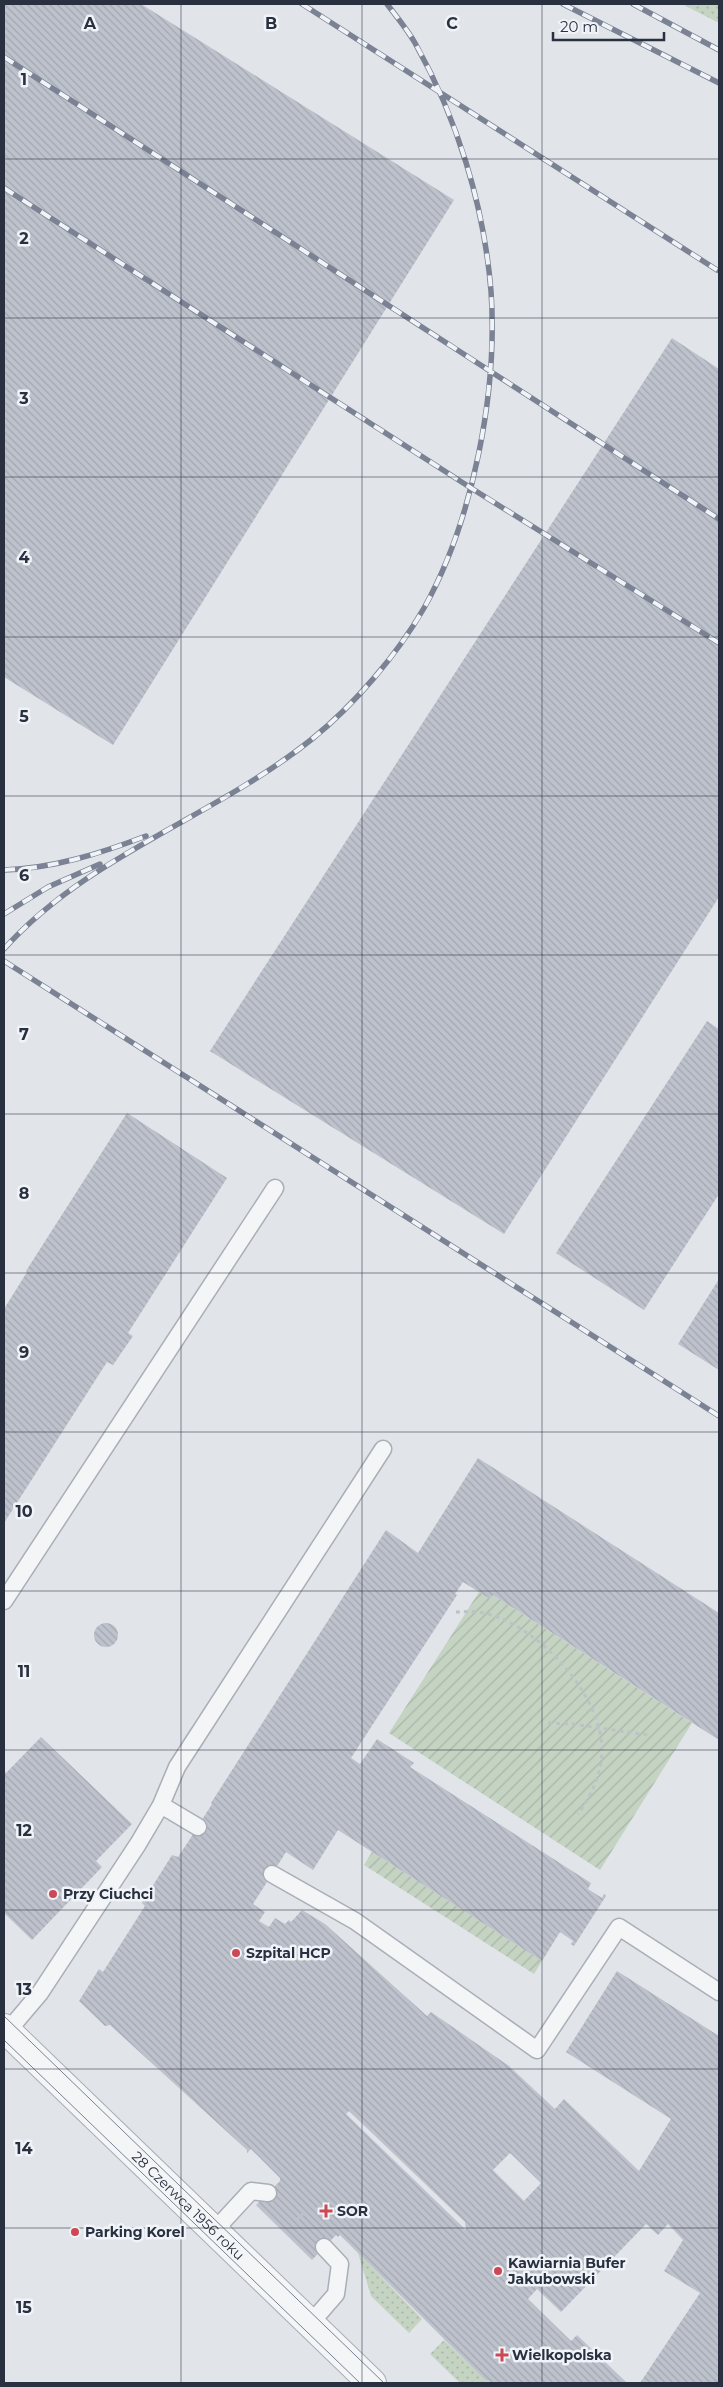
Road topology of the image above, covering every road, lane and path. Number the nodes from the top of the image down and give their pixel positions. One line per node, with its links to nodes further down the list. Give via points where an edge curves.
1 (275, 1188): 3 (lane)
2 (383, 1449): 8 (lane, via 177,1767)
3 (4, 1601)
4 (456, 1612): 6 (path, via 480,1612 527,1631 564,1665 578,1684)
5 (548, 1723): 6 (path)
6 (598, 1728): 7 (path); 9 (path, via 602,1751 598,1775 591,1797)
7 (648, 1735)
8 (161, 1805): 10 (lane); 13 (lane, via 40,1993)
9 (578, 1814)
10 (198, 1827)
11 (272, 1874): 12 (lane, via 355,1921 537,2050 619,1927)
12 (719, 1992)
13 (6, 2030): 17 (street, 28 Czerwca 1956 roku)
14 (268, 2193): 17 (lane, via 251,2191)
15 (308, 2208): 16 (path)
16 (296, 2221)
17 (214, 2231): 19 (street, 28 Czerwca 1956 roku)
18 (324, 2247): 19 (lane, via 340,2264 336,2294)
19 (310, 2324): 20 (street, 28 Czerwca 1956 roku)
20 (372, 2383)

